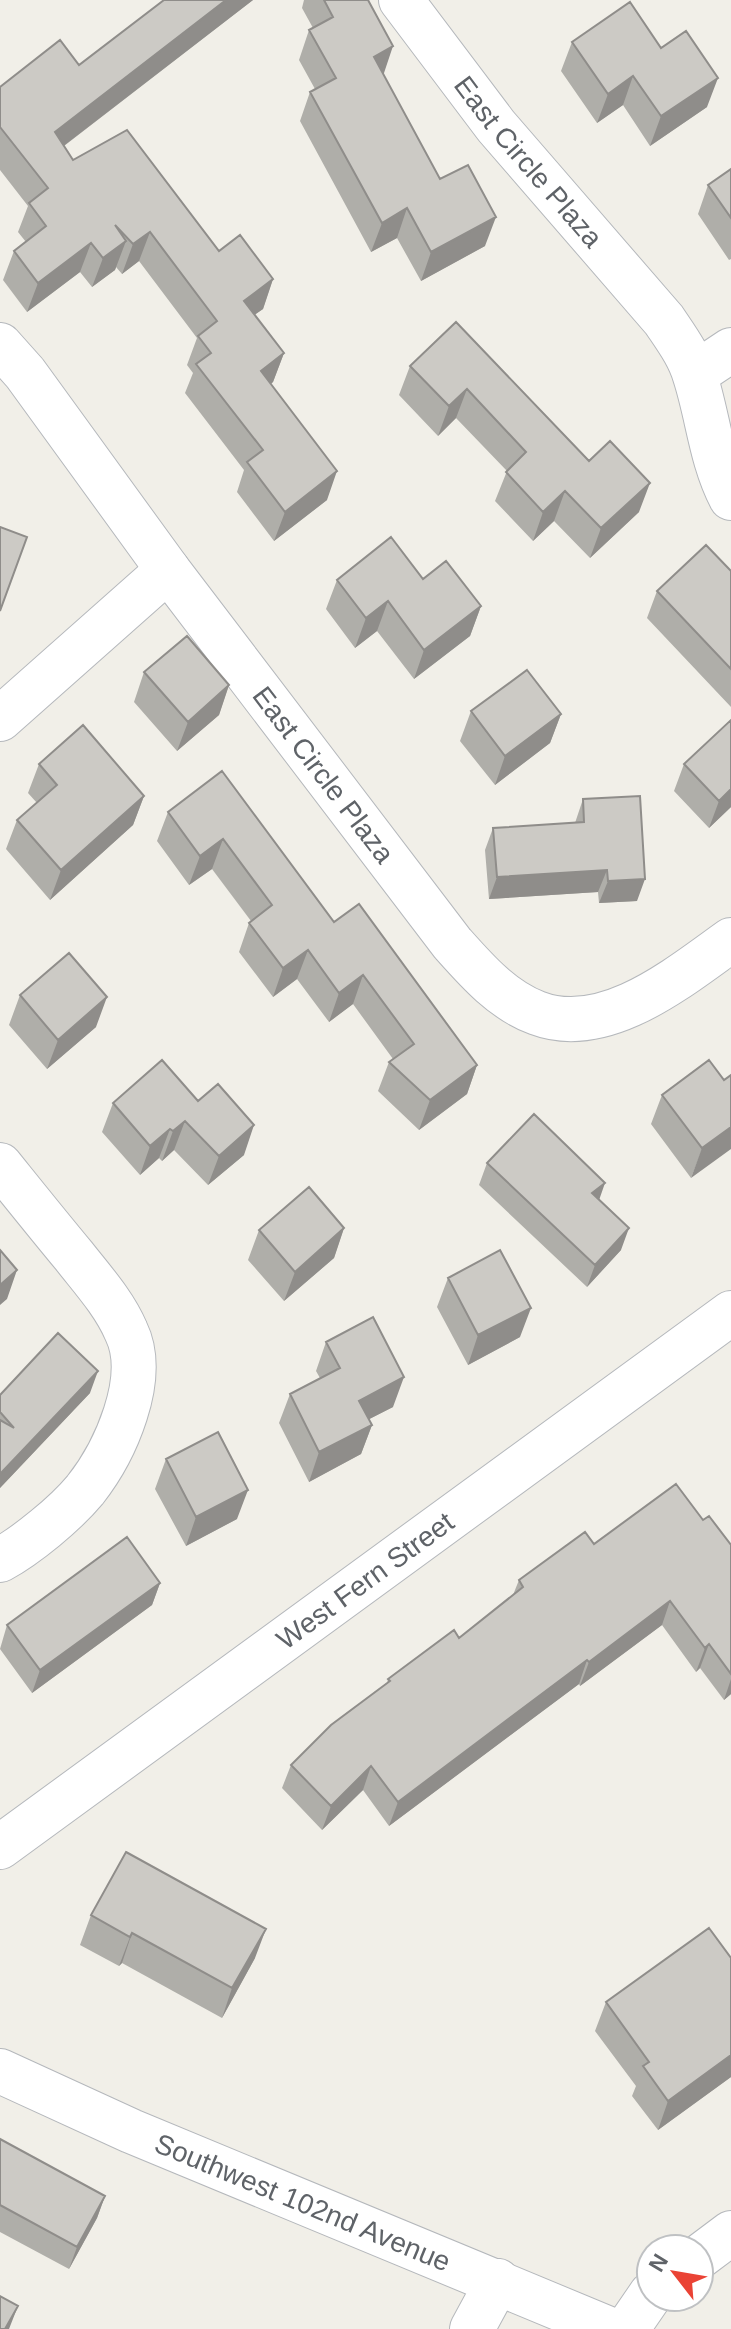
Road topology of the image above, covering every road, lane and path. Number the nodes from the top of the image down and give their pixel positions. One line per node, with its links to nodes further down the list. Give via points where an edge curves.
1 (401, 0): 4 (street, East Circle Plaza, via 496,126 664,320)
2 (0, 345): 6 (street, East Circle Plaza)
3 (731, 350): 4 (street)
4 (695, 374): 5 (street, East Circle Plaza)
5 (731, 498)
6 (168, 570): 7 (street); 8 (street, East Circle Plaza, via 452,943 516,1002 550,1017 590,1018 647,998)
7 (0, 719)
8 (731, 940)
9 (0, 1165): 11 (street, via 107,1300 134,1353 126,1415 98,1470 60,1514)
10 (731, 1313): 12 (street, West Fern Street)
11 (0, 1560)
12 (0, 1847)
13 (0, 2071): 14 (street, Southwest 102nd Avenue, via 131,2131)
14 (498, 2281): 15 (street); 16 (street, Southwest 102nd Avenue)
15 (472, 2329)
16 (609, 2329)

